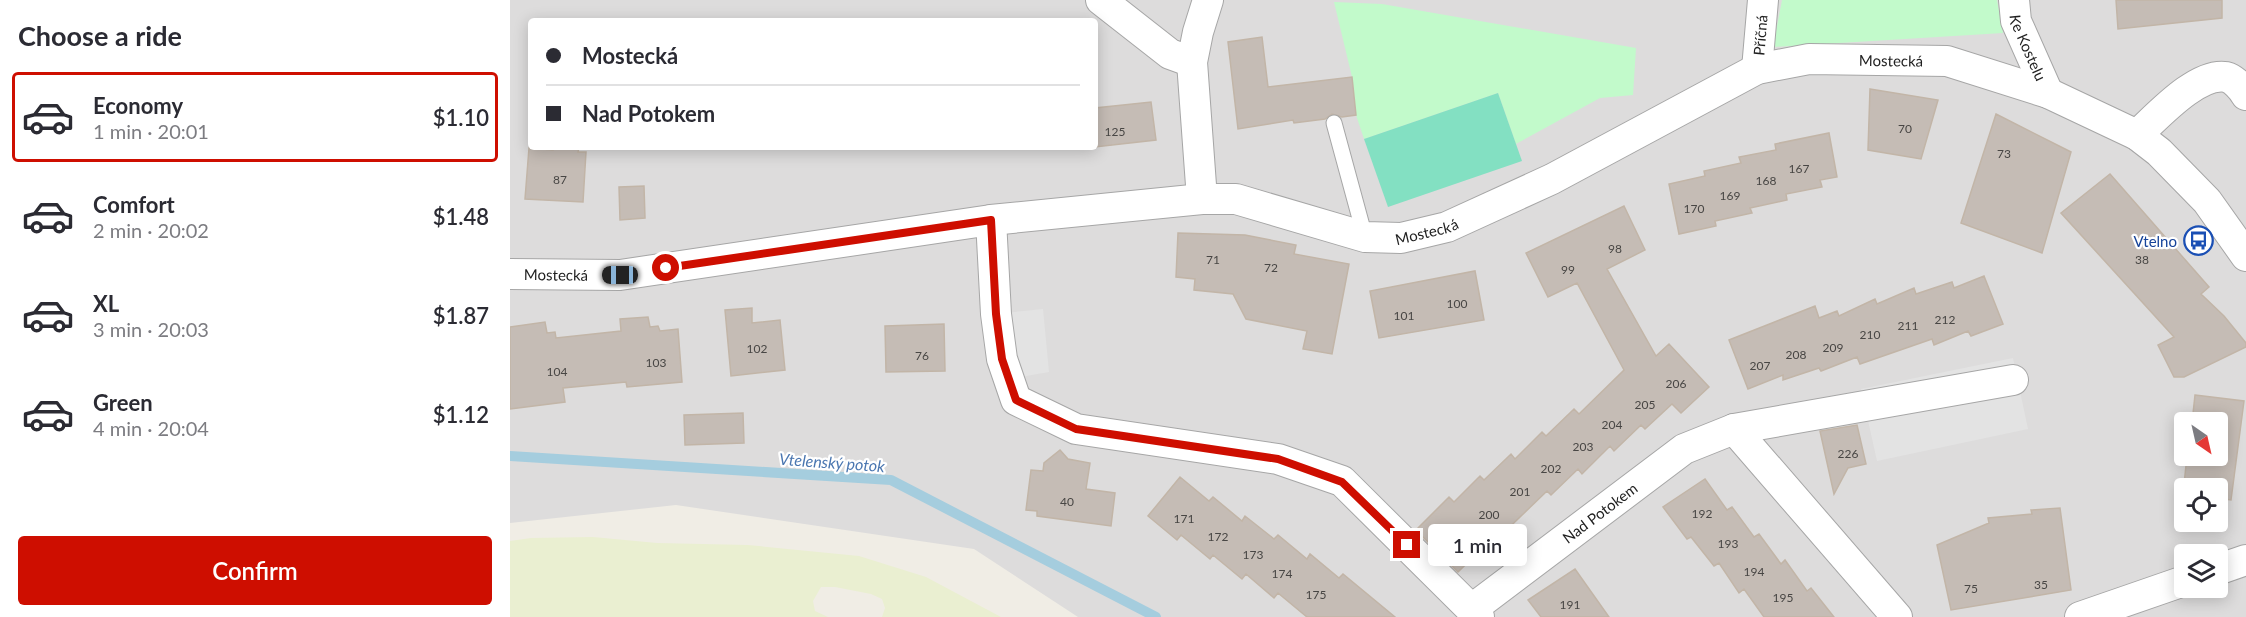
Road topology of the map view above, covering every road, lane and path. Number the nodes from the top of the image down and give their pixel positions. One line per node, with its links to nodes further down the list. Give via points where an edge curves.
1 (1101, 0): 5 (street, via 1170,54)
2 (1208, 0): 5 (street)
3 (1763, 0): 6 (street, Příčná)
4 (2014, 0): 7 (street, Ke Kostelu, via 2016,21)
5 (1192, 62): 11 (street)
6 (1757, 69): 7 (street, Mostecká, via 1809,59 1947,61); 13 (street, Mostecká, via 1552,179 1447,228 1401,238)
7 (2049, 93): 10 (street, Mostecká)
8 (2246, 95): 10 (street, via 2227,77 2213,78 2192,87)
9 (1334, 123): 13 (lane)
10 (2137, 135): 14 (street, Mostecká, via 2207,201)
11 (1202, 199): 12 (street, Mostecká); 13 (street, Mostecká, via 1236,199)
12 (991, 220): 15 (street, Mostecká, via 620,275); 21 (street, Nad Potokem, via 1002,359 1016,400 1076,429 1278,459 1342,482)
13 (1365, 237)
14 (2246, 256)
15 (510, 274)
16 (2013, 380): 17 (street, Nad Potokem)
17 (1734, 429): 21 (street, Nad Potokem, via 1684,449); 22 (street)
18 (2246, 560): 19 (street)
19 (2228, 566)
20 (2174, 585): 23 (street)
21 (1476, 613)
22 (1897, 617)
23 (2080, 617)

